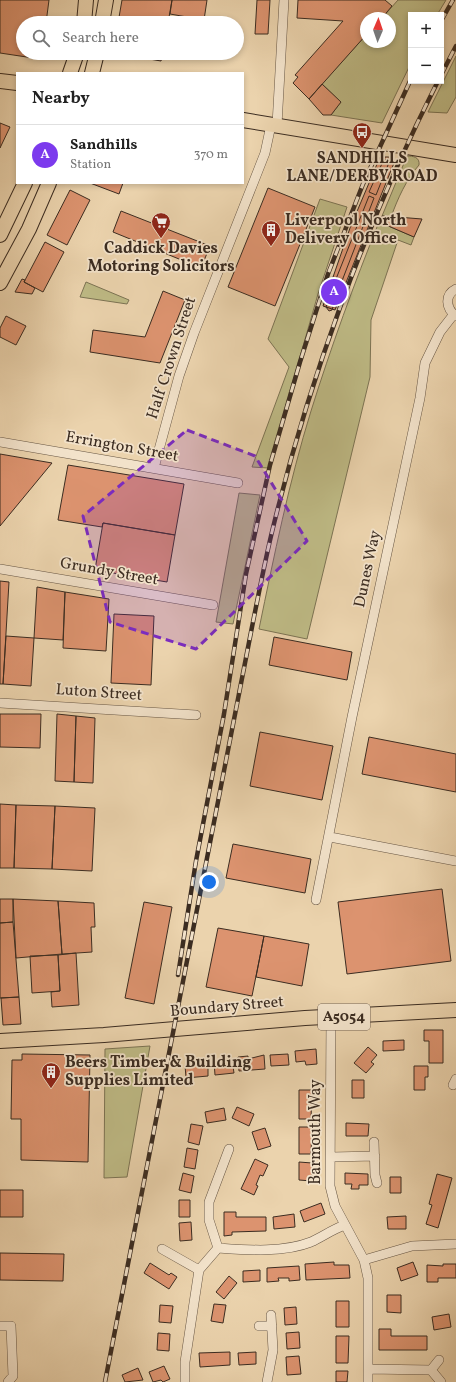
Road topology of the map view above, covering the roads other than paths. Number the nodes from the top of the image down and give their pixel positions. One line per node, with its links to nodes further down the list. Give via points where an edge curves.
1 (86, 0): 4 (main road)
2 (106, 0): 5 (main road)
3 (284, 0): 13 (street, Half Crown Street)
4 (85, 16)
5 (103, 16)
6 (75, 60): 8 (main road)
7 (95, 60): 9 (main road)
8 (70, 72)
9 (92, 72)
10 (0, 82): 11 (main road)
11 (16, 83)
12 (244, 120): 13 (main road)
13 (274, 125): 14 (main road); 22 (street, Half Crown Street, via 184,362)
14 (456, 155)
15 (25, 184): 17 (main road)
16 (50, 184): 18 (main road)
17 (0, 235)
18 (0, 283)
19 (456, 289): 20 (street, Dunes Way, via 448,299 449,309)
20 (455, 315): 28 (street, Dunes Way, via 440,332 425,363 420,398 352,716)
21 (0, 442): 22 (street, Errington Street)
22 (154, 468): 23 (street, Errington Street)
23 (238, 483)
24 (0, 568): 25 (street, Grundy Street)
25 (213, 605)
26 (0, 703): 27 (street, Luton Street)
27 (196, 715)
28 (330, 836): 29 (street); 30 (street, Dunes Way)
29 (456, 861)
30 (316, 900)
31 (456, 1010): 32 (main road, Boundary Street / A5054)
32 (330, 1018): 33 (main road, Boundary Street / A5054); 37 (street, Barmouth Way)
33 (0, 1041)
34 (374, 1142): 36 (street)
35 (229, 1149): 41 (street, via 209,1202 210,1220)
36 (375, 1156): 37 (street); 38 (street)
37 (330, 1157): 39 (street, Barmouth Way, via 330,1186 335,1206)
38 (377, 1183)
39 (344, 1225): 41 (street, via 311,1242 293,1247 244,1250); 43 (street, Barmouth Way)
40 (456, 1244): 43 (street, via 412,1246)
41 (218, 1248): 44 (street)
42 (162, 1249): 44 (street)
43 (364, 1260): 50 (street, Barmouth Way, via 368,1278)
44 (199, 1270): 53 (street, via 185,1362)
45 (271, 1315): 48 (street)
46 (0, 1326): 52 (street, via 12,1326 13,1376)
47 (259, 1326): 48 (street)
48 (272, 1326): 54 (street, via 273,1350)
49 (439, 1360): 51 (street)
50 (368, 1369): 51 (street); 55 (street, Barmouth Way)
51 (431, 1370): 56 (street)
52 (8, 1382)
53 (185, 1382)
54 (267, 1382)
55 (368, 1382)
56 (441, 1382)

